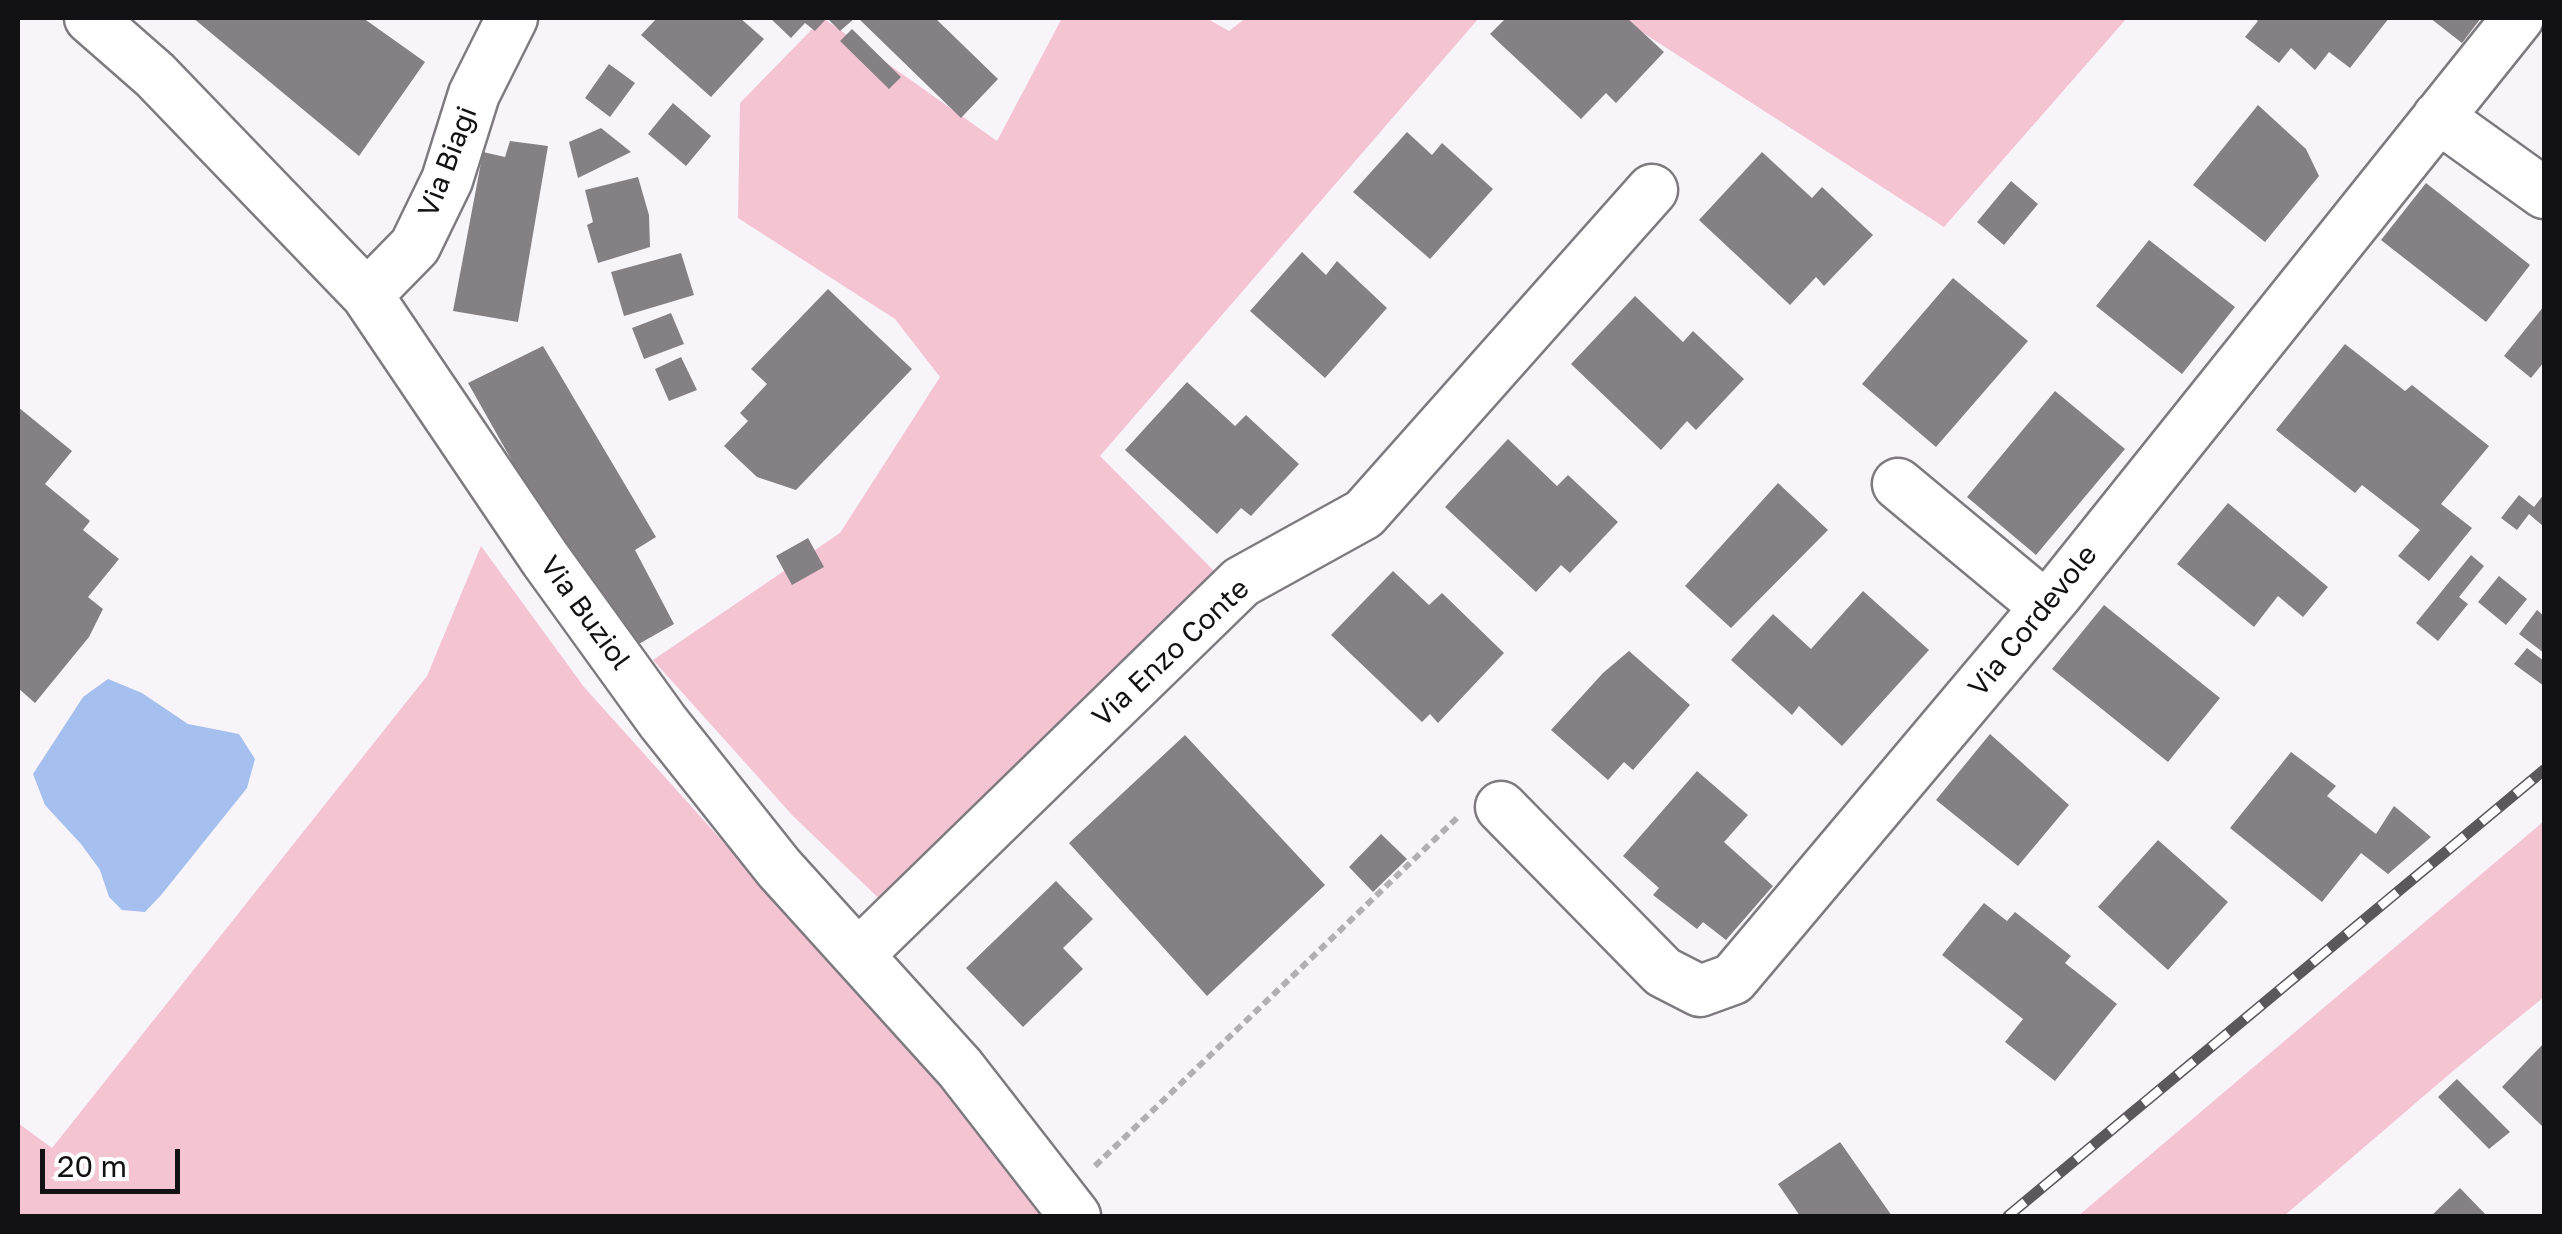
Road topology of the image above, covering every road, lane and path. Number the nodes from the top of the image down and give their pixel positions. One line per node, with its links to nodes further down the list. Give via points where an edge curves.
1 (90, 18): 7 (street, Via Buziol, via 155,75)
2 (512, 18): 7 (street, Via Biagi, via 474,94 447,180 415,246)
3 (2518, 18): 4 (street, Via Cordevole)
4 (2438, 117): 6 (street); 9 (street, Via Cordevole)
5 (1652, 190): 11 (street, Via Enzo Conte, via 1364,514 1241,582)
6 (2544, 193)
7 (367, 295): 11 (street, Via Buziol, via 663,722 779,868)
8 (1898, 484): 9 (street)
9 (2046, 607): 10 (street, Via Cordevole, via 1734,979 1700,991 1664,972)
10 (1502, 807): 12 (path, via 1458,817)
11 (859, 954): 12 (street, Via Buziol, via 960,1068)
12 (1068, 1208)

